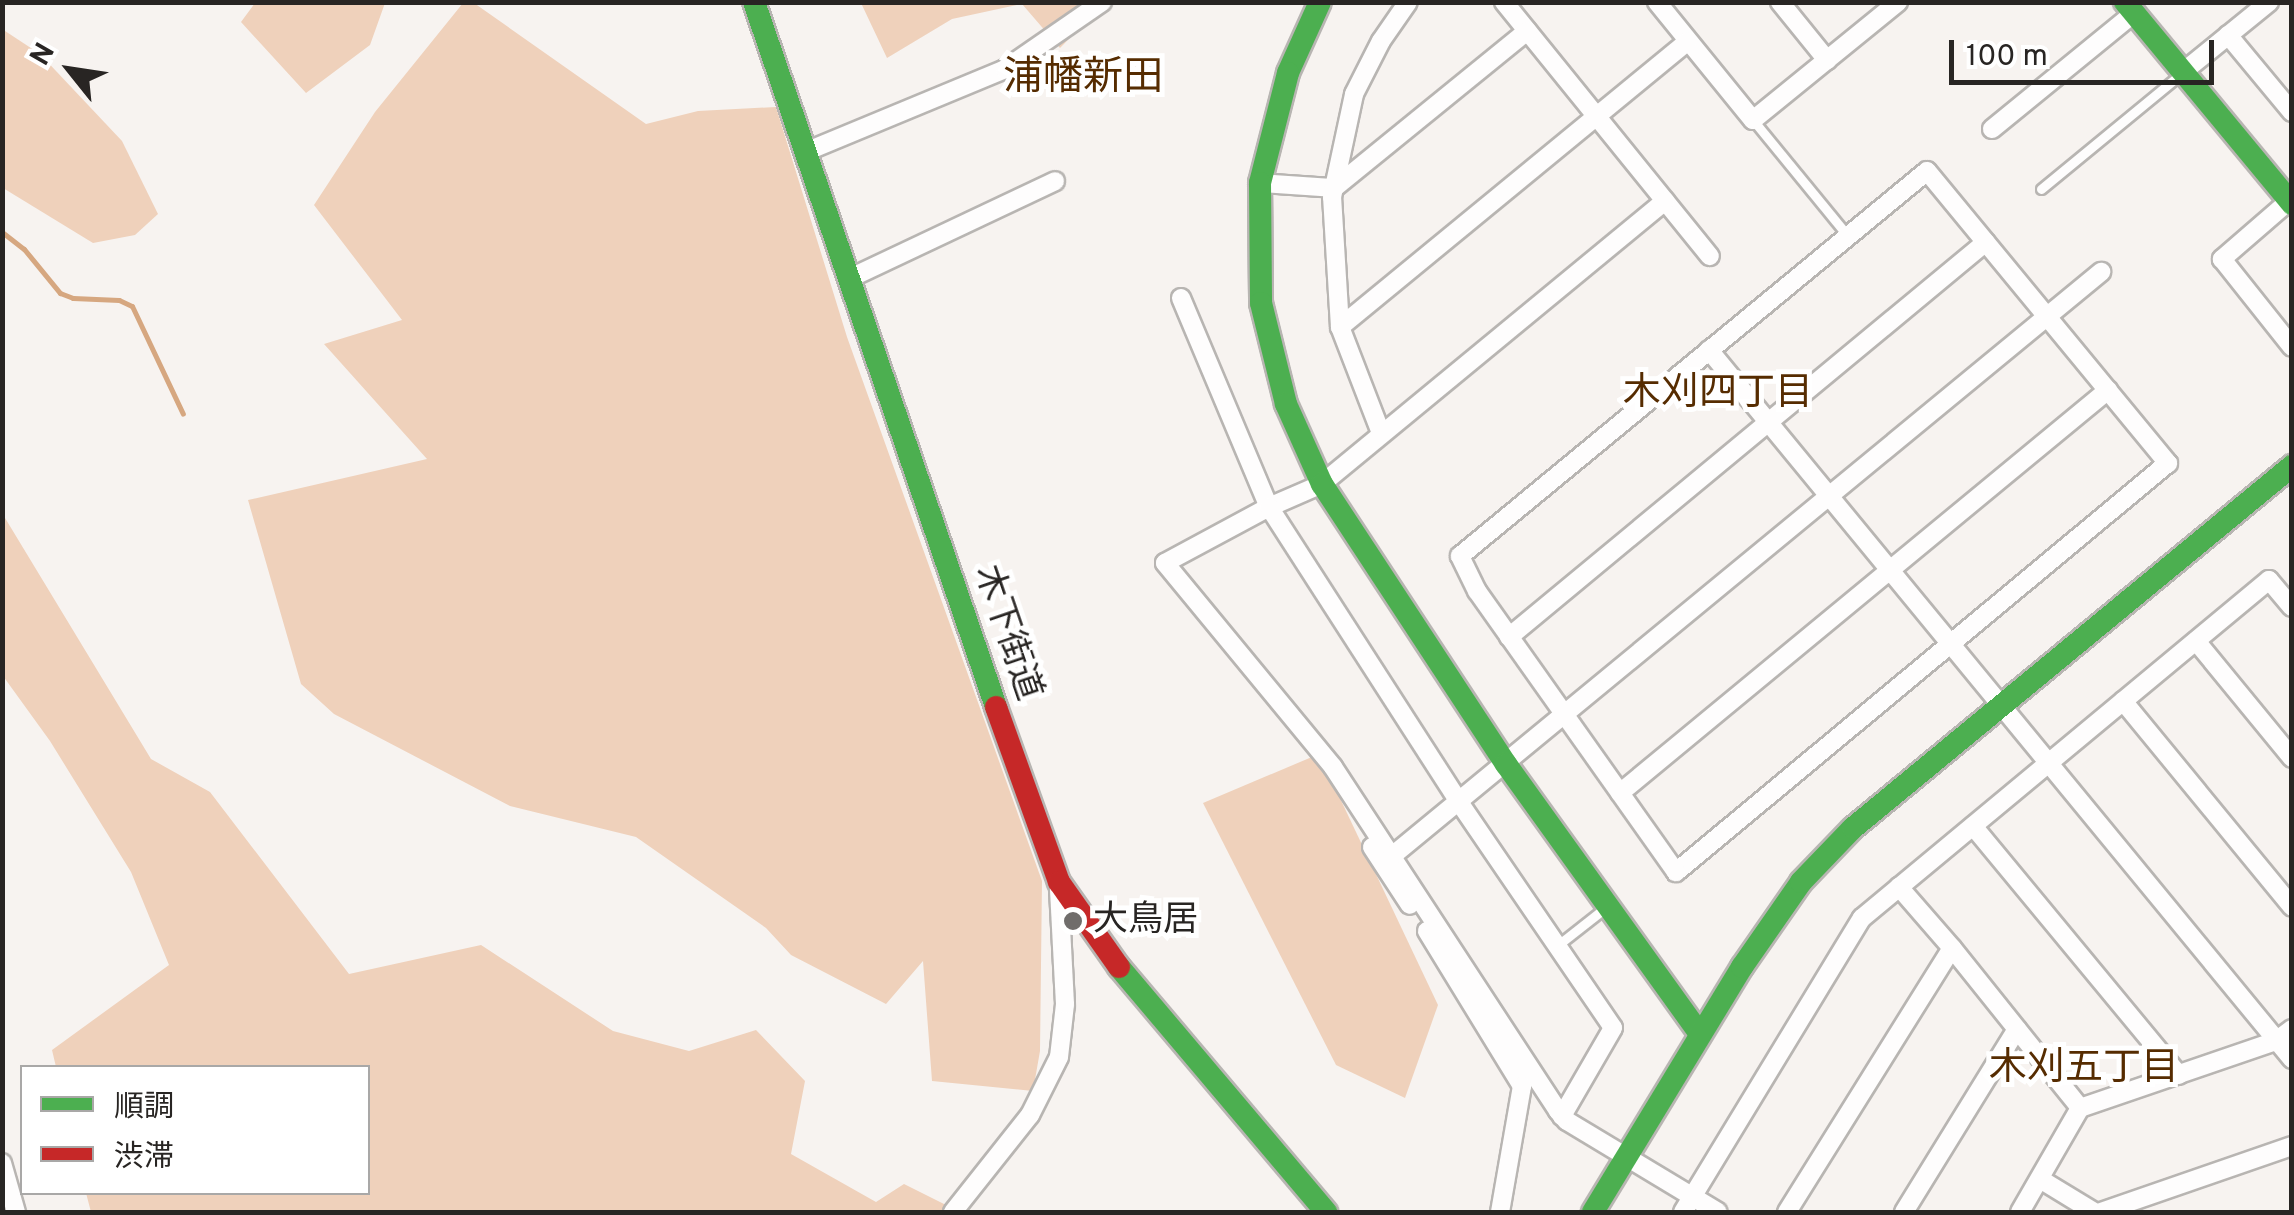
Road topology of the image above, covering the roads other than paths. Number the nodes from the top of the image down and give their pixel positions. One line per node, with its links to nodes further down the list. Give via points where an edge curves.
1 (754, 2): 20 (street, 木下街道)
2 (1102, 2): 20 (street, via 1005,68)
3 (1320, 2): 22 (street, via 1288,73)
4 (1408, 2): 23 (street, via 1354,94)
5 (1504, 2): 11 (street)
6 (1657, 2): 13 (street)
7 (1780, 2): 14 (street)
8 (1898, 2): 14 (street)
9 (2269, 2): 12 (street)
10 (2130, 8): 15 (street); 19 (street)
11 (1527, 30): 17 (street); 23 (street)
12 (2228, 36): 15 (street); 16 (street)
13 (1688, 40): 17 (street); 18 (street)
14 (1828, 60): 18 (street)
15 (2182, 72): 24 (lane); 26 (street)
16 (2292, 112)
17 (1597, 117): 25 (street); 34 (street)
18 (1753, 120): 27 (lane)
19 (1992, 129)
20 (805, 152): 31 (street, 木下街道)
21 (1055, 181): 31 (street)
22 (1260, 182): 23 (street); 41 (street, via 1261,303 1270,351)
23 (1334, 188): 34 (street)
24 (2041, 189)
25 (1665, 201): 29 (street); 39 (street)
26 (2290, 203): 35 (street, via 2222,259)
27 (1848, 236): 28 (street, via 1927,171); 36 (street)
28 (1986, 242): 33 (street); 38 (street)
29 (1710, 256)
30 (2101, 272): 33 (street)
31 (848, 278): 60 (street, 木下街道)
32 (1181, 298): 43 (street)
33 (2048, 316): 37 (street); 42 (street)
34 (1340, 327): 39 (street)
35 (2292, 347)
36 (1708, 350): 38 (street); 46 (street, via 1460,556)
37 (2108, 390): 44 (street); 48 (street, via 2168,463)
38 (1769, 421): 42 (street); 46 (street)
39 (1382, 433): 41 (street)
40 (2287, 469): 50 (street)
41 (1322, 484): 43 (street); 54 (street)
42 (1830, 496): 44 (street); 51 (street)
43 (1269, 507): 55 (street, via 1165,563); 57 (street)
44 (1890, 570): 48 (street); 56 (street)
45 (2292, 607): 47 (street, via 2269,580)
46 (1509, 637): 51 (street)
47 (2196, 641): 49 (street); 52 (street)
48 (1952, 642): 50 (street); 56 (street, via 1676,872)
49 (2123, 702): 53 (street); 63 (street)
50 (1998, 705): 53 (street); 67 (street, via 1800,882)
51 (1564, 716): 54 (street); 56 (street)
52 (2292, 758)
53 (2049, 763): 58 (street); 68 (street)
54 (1506, 764): 57 (street); 62 (street)
55 (1345, 785): 59 (street); 81 (street, via 1343,796 1368,840 1522,1086)
56 (1620, 793)
57 (1459, 802): 59 (street); 64 (street)
58 (1973, 826): 61 (street); 70 (street)
59 (1392, 856): 72 (street)
60 (1059, 882): 79 (street, via 1065,1004 1060,1057 1030,1116); 80 (street, 木下街道, via 1093,936)
61 (1900, 887): 65 (street); 77 (street, via 1862,918)
62 (1607, 906): 64 (lane); 67 (street)
63 (2292, 907)
64 (1557, 946): 72 (street, via 1613,1028)
65 (1952, 948): 66 (street); 84 (street)
66 (2017, 1029): 71 (street); 85 (street)
67 (1700, 1034): 74 (street)
68 (2284, 1035): 69 (street); 70 (street)
69 (2292, 1060)
70 (2179, 1074): 71 (street)
71 (2080, 1108): 76 (street)
72 (1562, 1116): 74 (street)
73 (2292, 1146): 87 (street)
74 (1626, 1158): 77 (street); 82 (street)
75 (2, 1163): 78 (street)
76 (2040, 1180): 86 (street); 87 (street)
77 (1687, 1205): 83 (street)
78 (16, 1212)
79 (952, 1212)
80 (1326, 1212)
81 (1500, 1212)
82 (1592, 1212)
83 (1718, 1212)
84 (1787, 1212)
85 (1904, 1212)
86 (2020, 1212)
87 (2097, 1212)

